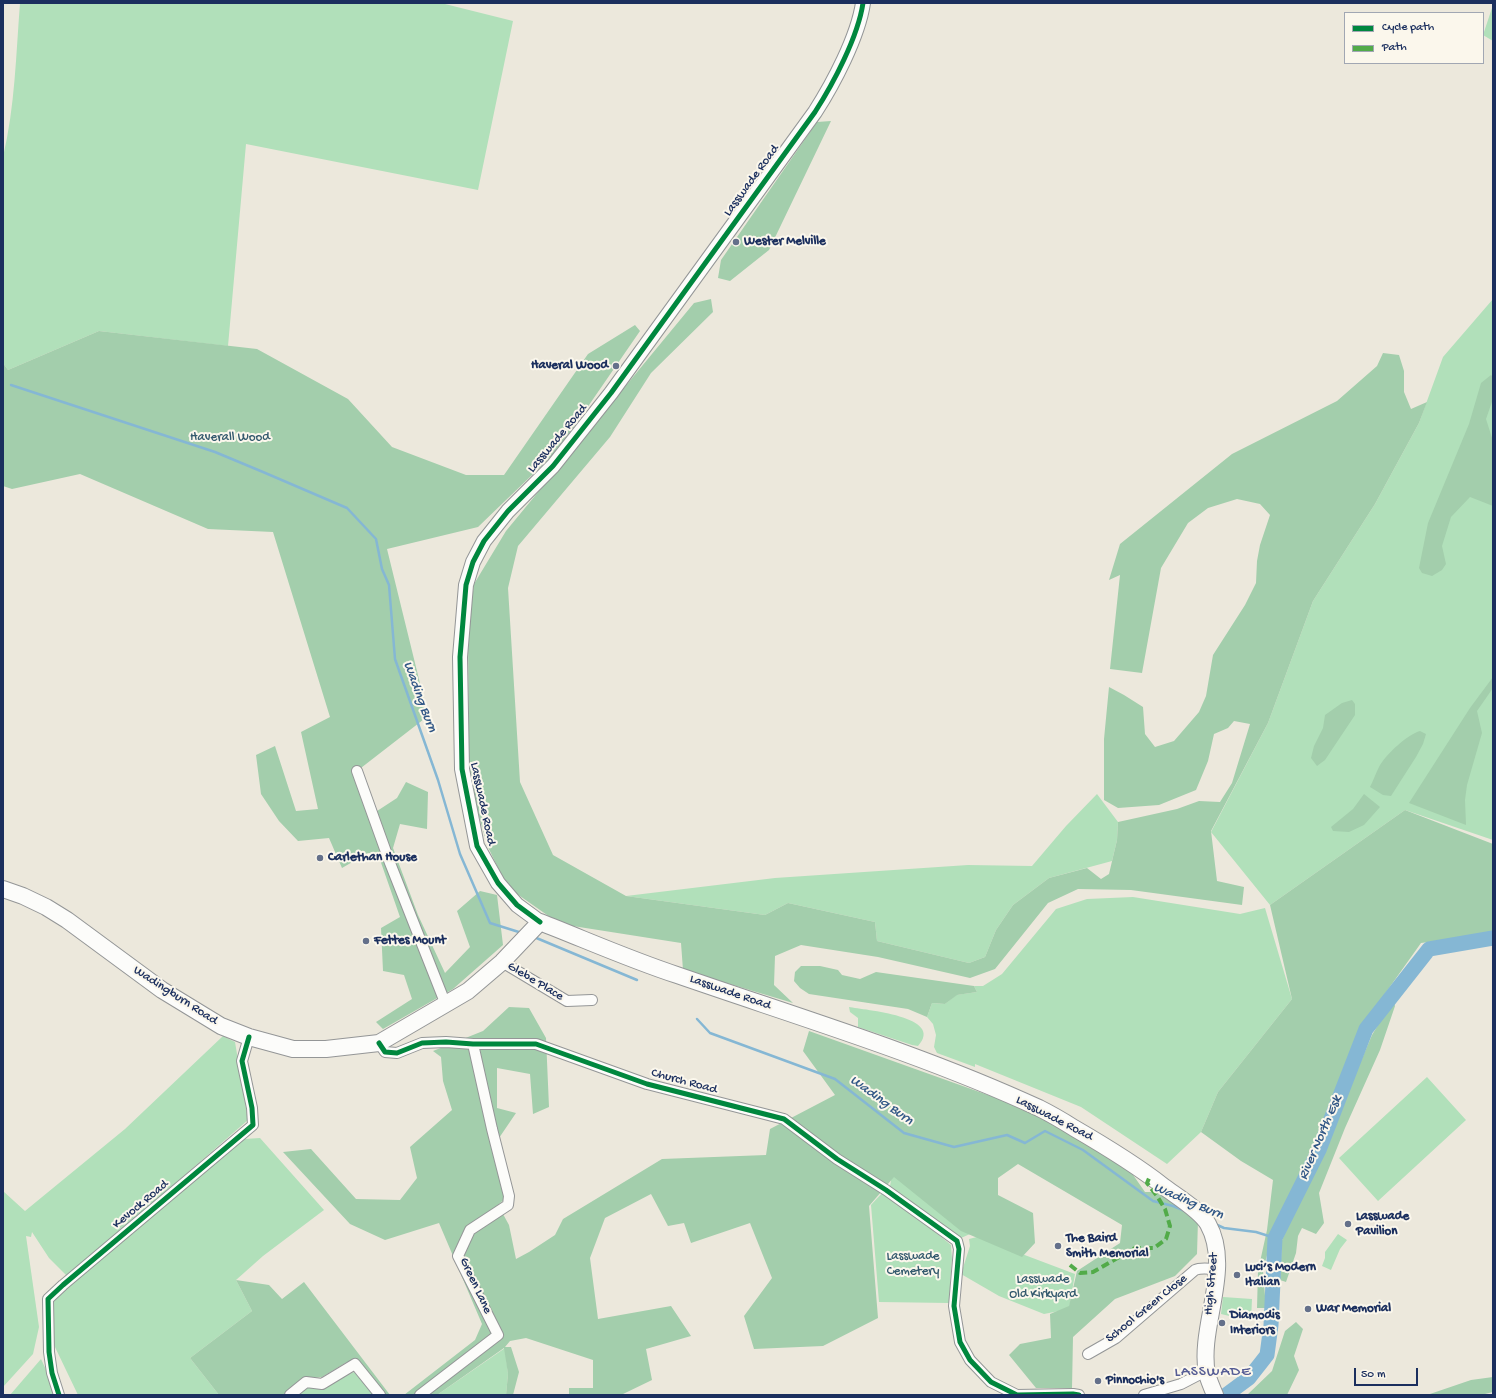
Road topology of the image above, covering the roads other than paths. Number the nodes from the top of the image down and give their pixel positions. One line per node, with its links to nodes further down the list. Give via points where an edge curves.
1 (863, 3): 4 (street, Lasswade Road, via 848,49 815,112 611,393 553,466 508,511 484,541 473,562 466,585 460,657 462,769 477,846 498,884 517,905)
2 (357, 771): 7 (street)
3 (3, 889): 8 (main road, Wadingburn Road, via 46,907 168,994 221,1026)
4 (532, 931): 5 (main road, Wadingburn Road); 11 (main road, Lasswade Road, via 674,974 922,1060 1040,1109 1108,1147)
5 (502, 962): 6 (street, Glebe Place, via 567,1001); 7 (main road, Wadingburn Road, via 468,991)
6 (592, 1000)
7 (446, 1005): 9 (main road, Wadingburn Road)
8 (249, 1037): 9 (main road, Wadingburn Road, via 293,1048 326,1049); 15 (street, Kevock Road, via 242,1062 254,1125 48,1299 52,1373)
9 (379, 1043): 10 (street, Church Road, via 385,1052 397,1053 422,1043)
10 (473, 1044): 18 (street, Green Lane, via 509,1196 508,1205 470,1230 458,1256 498,1335); 19 (street, Church Road, via 536,1044 647,1084 784,1119 957,1241 959,1249 954,1306 960,1342 970,1360 991,1382)
11 (1150, 1176): 12 (main road, High Street, via 1196,1211 1208,1224 1215,1244)
12 (1211, 1269): 13 (street, School Green Close, via 1195,1270 1116,1338); 14 (main road, High Street, via 1215,1286 1206,1348)
13 (1088, 1354)
14 (1210, 1382): 21 (street, via 1181,1384)
15 (59, 1395)
16 (290, 1395): 17 (street, via 306,1382 322,1384 355,1364)
17 (380, 1395)
18 (420, 1395)
19 (1017, 1395): 20 (street)
20 (1080, 1395)
21 (1144, 1395)

